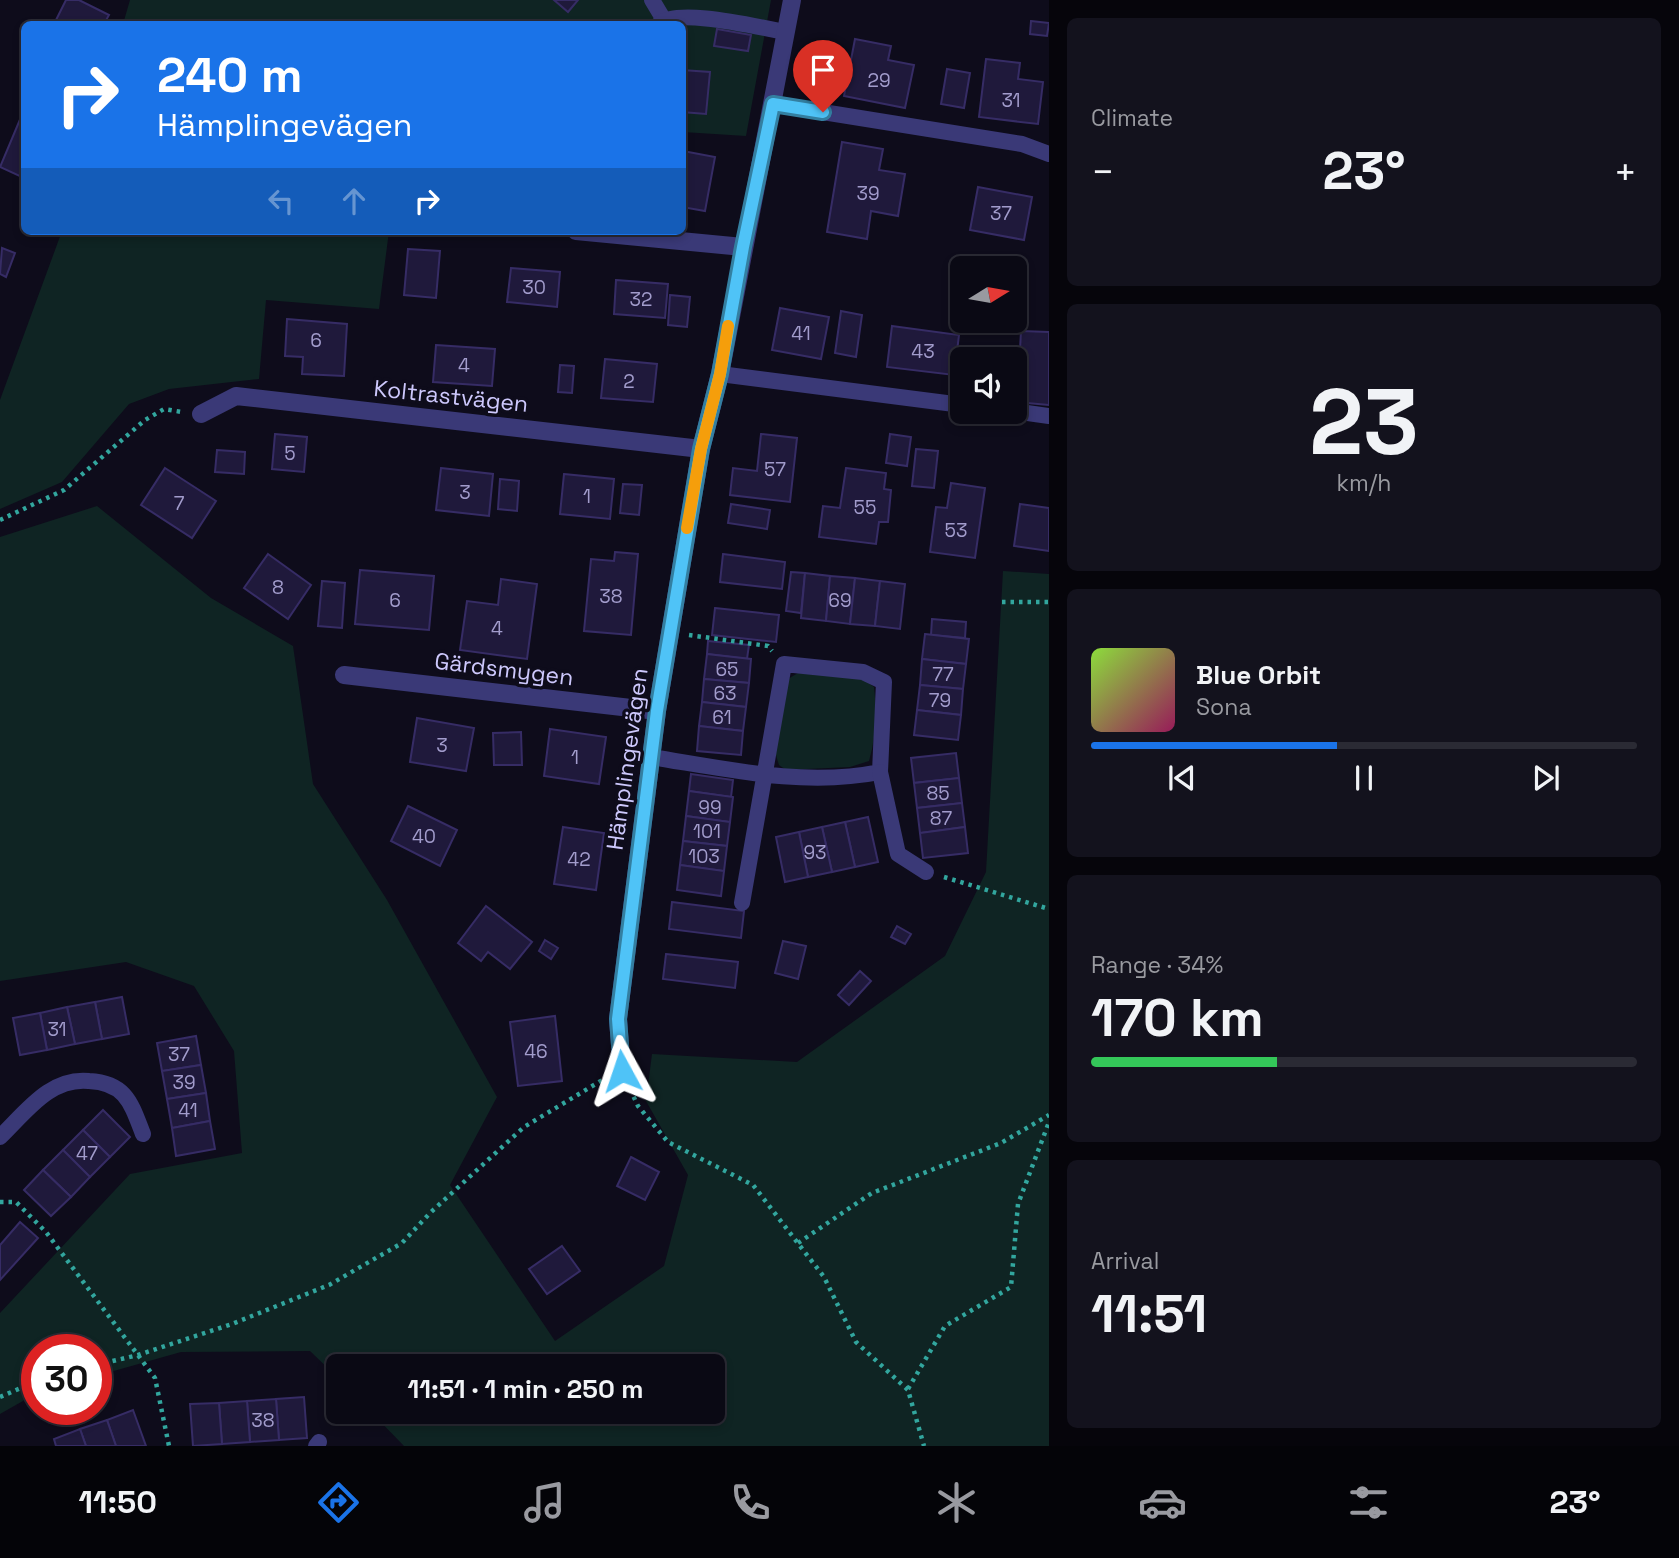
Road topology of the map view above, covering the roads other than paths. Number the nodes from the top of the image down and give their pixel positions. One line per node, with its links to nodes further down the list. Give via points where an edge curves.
1 (652, 0): 3 (lane)
2 (792, 0): 5 (street, Hämplingevägen)
3 (662, 21)
4 (670, 21): 5 (lane, via 700,17)
5 (786, 32): 6 (street, Hämplingevägen)
6 (773, 104): 7 (lane, via 1022,144); 9 (street, Hämplingevägen)
7 (1049, 154)
8 (618, 235): 9 (street)
9 (743, 247): 10 (street, Hämplingevägen)
10 (720, 374): 11 (lane); 15 (street, Hämplingevägen)
11 (950, 403)
12 (1027, 413): 14 (lane)
13 (201, 414): 15 (street, Koltrastvägen, via 236,396)
14 (1049, 416)
15 (701, 449): 17 (street, Hämplingevägen)
16 (344, 675): 17 (street, Gärdsmygen)
17 (657, 711): 18 (street, Hämplingevägen)
18 (651, 757): 20 (lane); 23 (street, Hämplingevägen, via 618,1019)
19 (880, 772): 20 (lane, via 849,778); 20 (lane, via 884,682 863,671 784,664); 21 (lane, via 898,854)
20 (765, 776): 22 (lane)
21 (926, 872)
22 (742, 903)
23 (622, 1071)
24 (143, 1134): 25 (lane, via 130,1102 116,1086 80,1080 48,1091)
25 (0, 1137)

